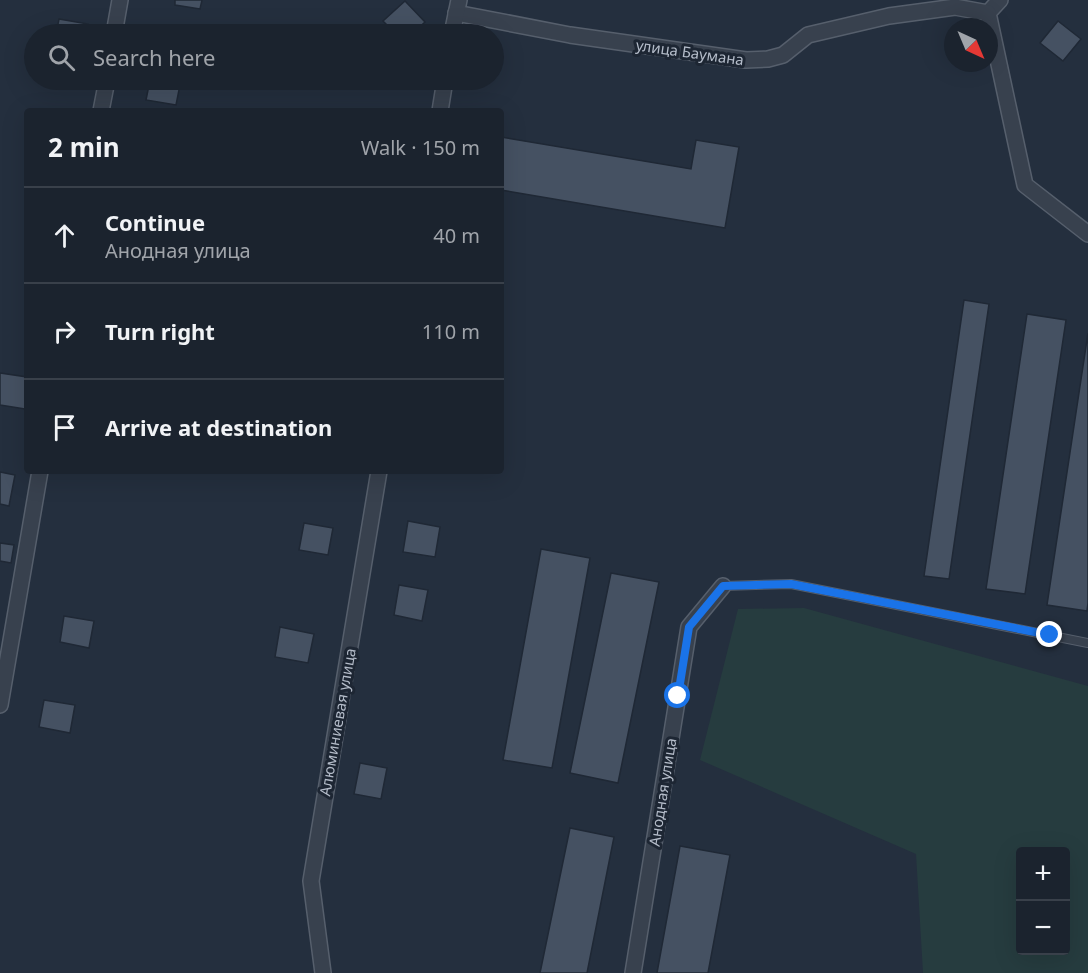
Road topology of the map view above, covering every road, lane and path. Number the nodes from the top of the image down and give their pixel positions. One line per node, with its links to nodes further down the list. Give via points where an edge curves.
1 (120, 0): 5 (street)
2 (1000, 0): 4 (street)
3 (458, 6): 4 (street, улица Баумана, via 570,35 746,60 783,55 808,35 889,16 955,7); 6 (street)
4 (988, 13): 11 (street, via 1025,185)
5 (116, 24)
6 (454, 24)
7 (104, 90): 9 (street)
8 (443, 90): 10 (street)
9 (101, 108)
10 (440, 108)
11 (1088, 234)
12 (39, 474): 16 (street)
13 (379, 474): 17 (street, Алюминиевая улица, via 311,881)
14 (723, 586): 15 (lane, via 791,584); 18 (street, Анодная улица, via 689,627)
15 (1088, 643)
16 (0, 705)
17 (323, 973)
18 (633, 973)

